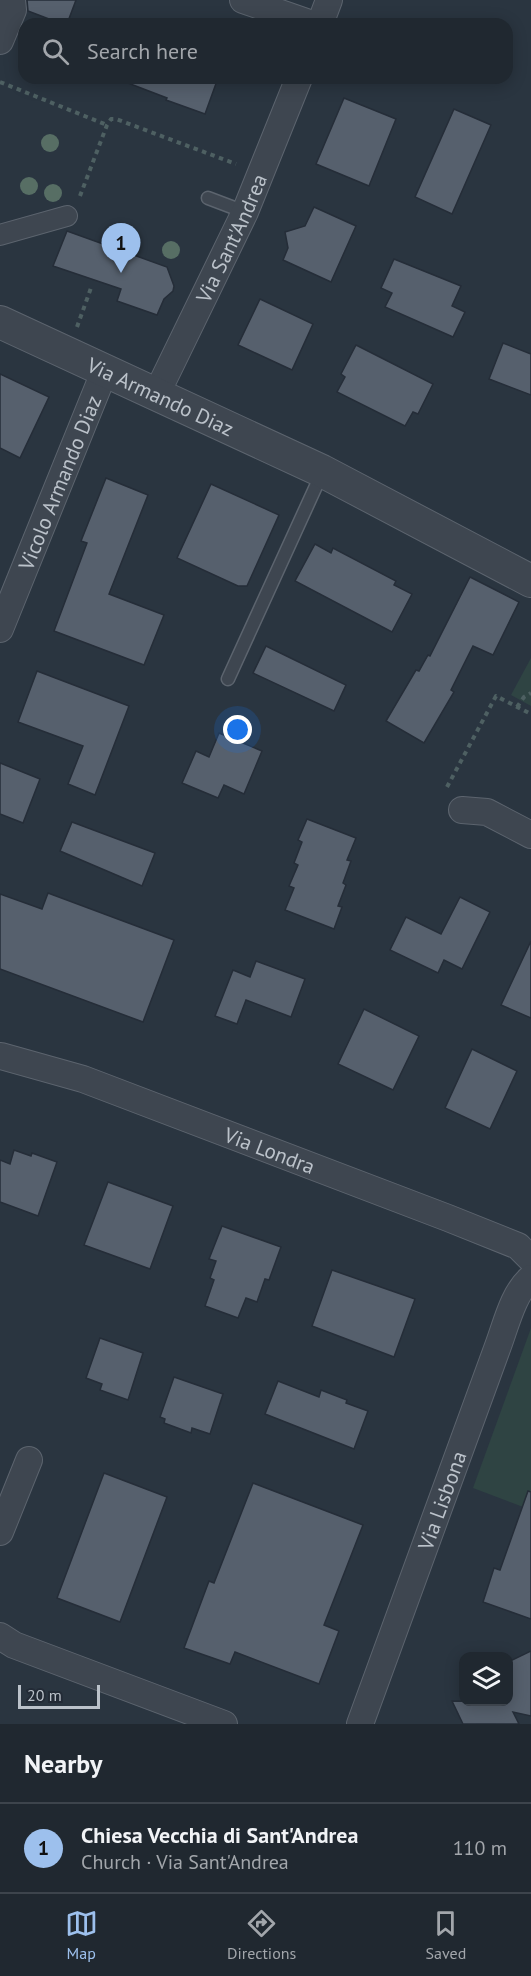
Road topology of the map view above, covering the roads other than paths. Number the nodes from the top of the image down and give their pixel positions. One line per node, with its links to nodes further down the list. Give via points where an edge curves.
1 (12, 0): 6 (street, via 13,10)
2 (243, 0): 4 (street)
3 (329, 0): 5 (street)
4 (295, 18)
5 (322, 18)
6 (0, 41)
7 (297, 84): 9 (street, Via Sant'Andrea)
8 (208, 198): 9 (lane)
9 (245, 212): 14 (street, Via Sant'Andrea)
10 (67, 216): 11 (street)
11 (0, 235)
12 (0, 322): 13 (street, Via Armando Diaz)
13 (105, 370): 14 (street, Via Armando Diaz); 17 (street, Vicolo Armando Diaz)
14 (156, 395): 15 (street, Via Armando Diaz)
15 (322, 471): 16 (street, Via Armando Diaz); 18 (lane)
16 (531, 581)
17 (0, 628)
18 (228, 679)
19 (452, 803): 20 (street, via 486,812)
20 (531, 835)
21 (1, 1056): 22 (street, Via Londra, via 84,1079 448,1218 518,1246)
22 (531, 1259)
23 (531, 1278): 28 (street, Via Lisbona, via 515,1301 501,1337)
24 (29, 1460): 25 (street)
25 (0, 1532)
26 (0, 1636): 27 (street, via 14,1645)
27 (224, 1724)
28 (360, 1724)

